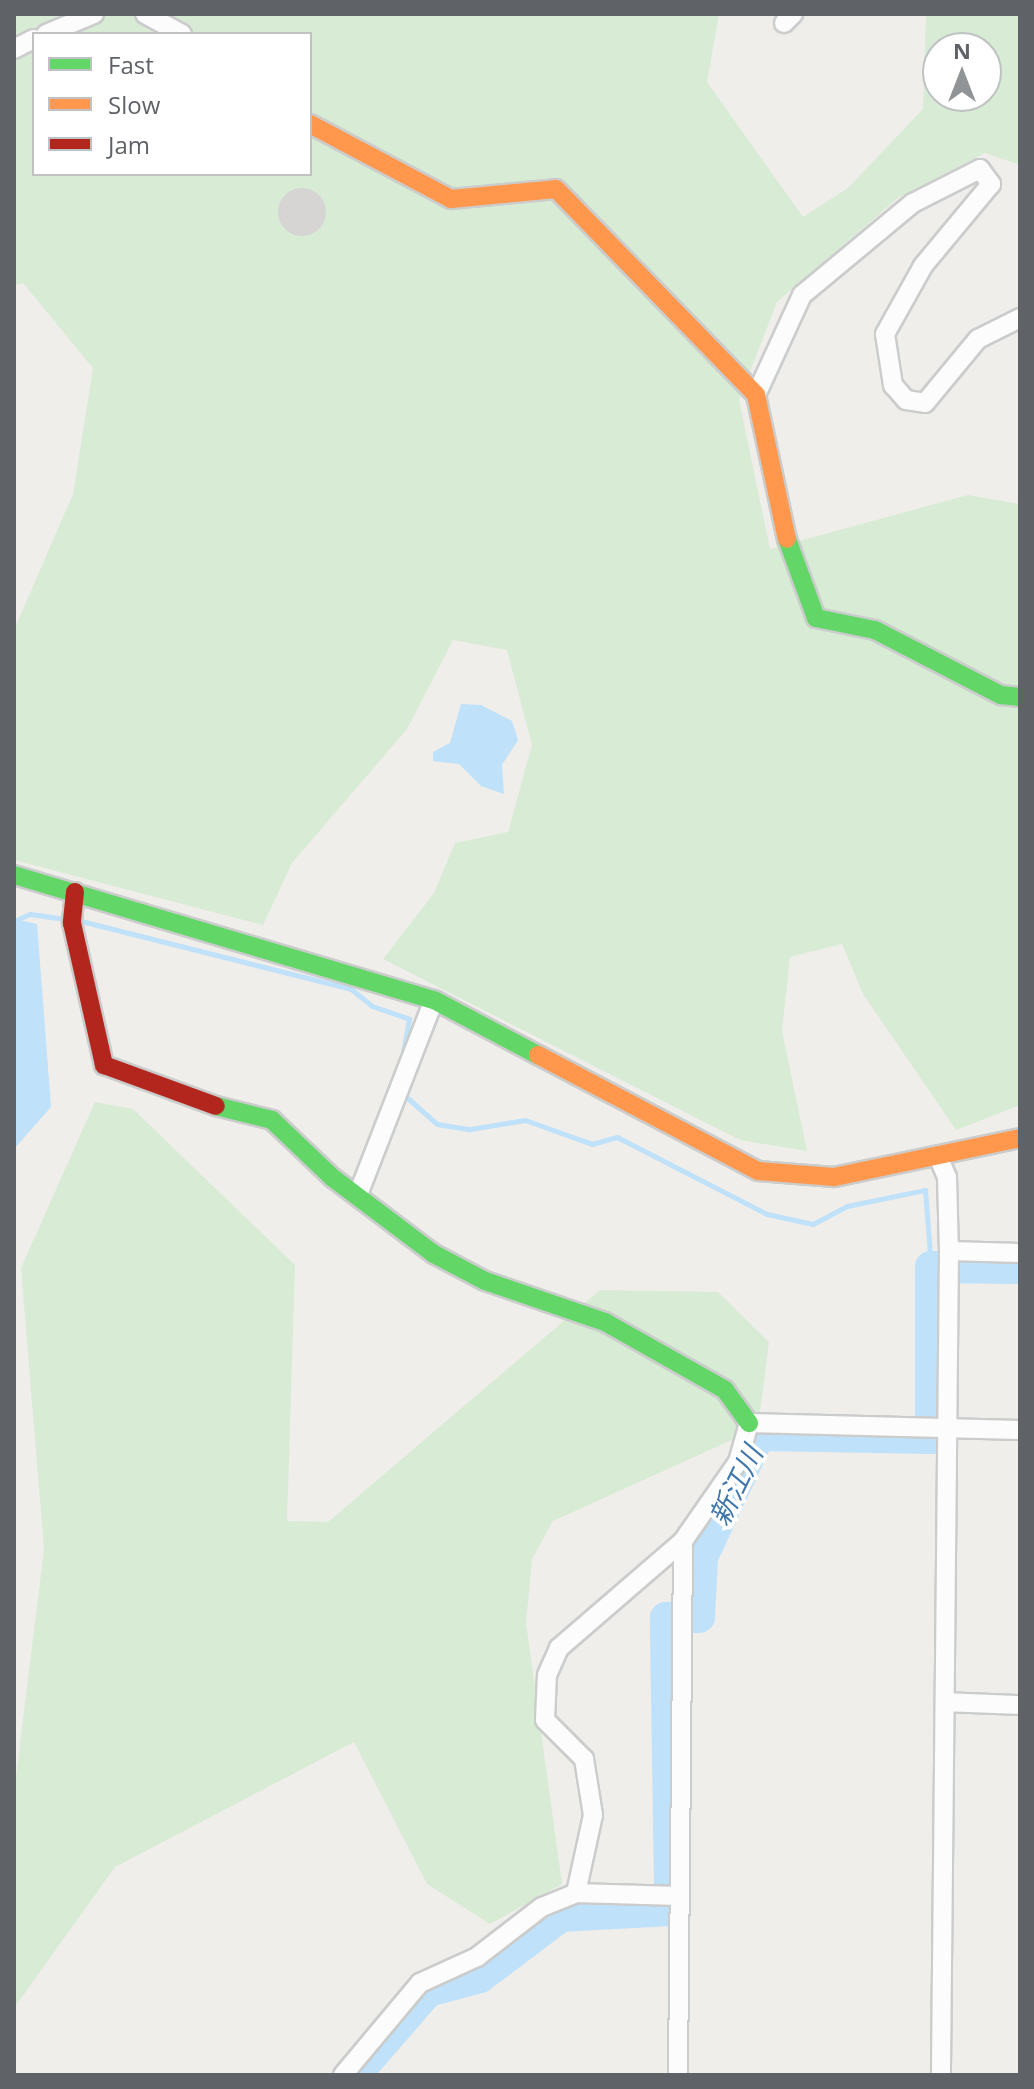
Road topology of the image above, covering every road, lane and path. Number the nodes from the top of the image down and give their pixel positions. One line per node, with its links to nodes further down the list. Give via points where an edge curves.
1 (94, 14): 3 (street)
2 (145, 14): 4 (street)
3 (51, 32)
4 (178, 32)
5 (32, 40): 6 (street)
6 (14, 49)
7 (312, 125): 9 (street, via 451,199 556,189)
8 (1020, 318): 9 (street, via 978,339 925,403 906,400 893,385 885,334 923,266 991,184 980,169 913,203 802,295)
9 (756, 395): 10 (street, via 774,502 816,618 875,630 1001,695)
10 (1020, 697)
11 (14, 875): 12 (street)
12 (75, 892): 13 (street); 16 (street, via 72,923 104,1065 167,1094 272,1120 333,1178)
13 (434, 1000): 15 (street, via 758,1171 834,1177); 16 (street)
14 (1020, 1138): 15 (street)
15 (938, 1156): 17 (street, via 947,1177)
16 (359, 1192): 19 (street, via 434,1254 485,1281 605,1322 725,1390)
17 (949, 1252): 18 (street); 20 (street)
18 (1020, 1253)
19 (749, 1423): 20 (street); 22 (street, via 738,1462)
20 (945, 1427): 21 (street); 23 (street)
21 (1020, 1430)
22 (683, 1541): 25 (street, via 559,1648 547,1675 545,1720 584,1759 593,1815); 26 (street)
23 (945, 1702): 24 (street); 29 (street)
24 (1020, 1705)
25 (576, 1893): 26 (street); 27 (street, via 420,1983)
26 (679, 1896): 28 (street)
27 (343, 2075)
28 (678, 2075)
29 (941, 2075)

